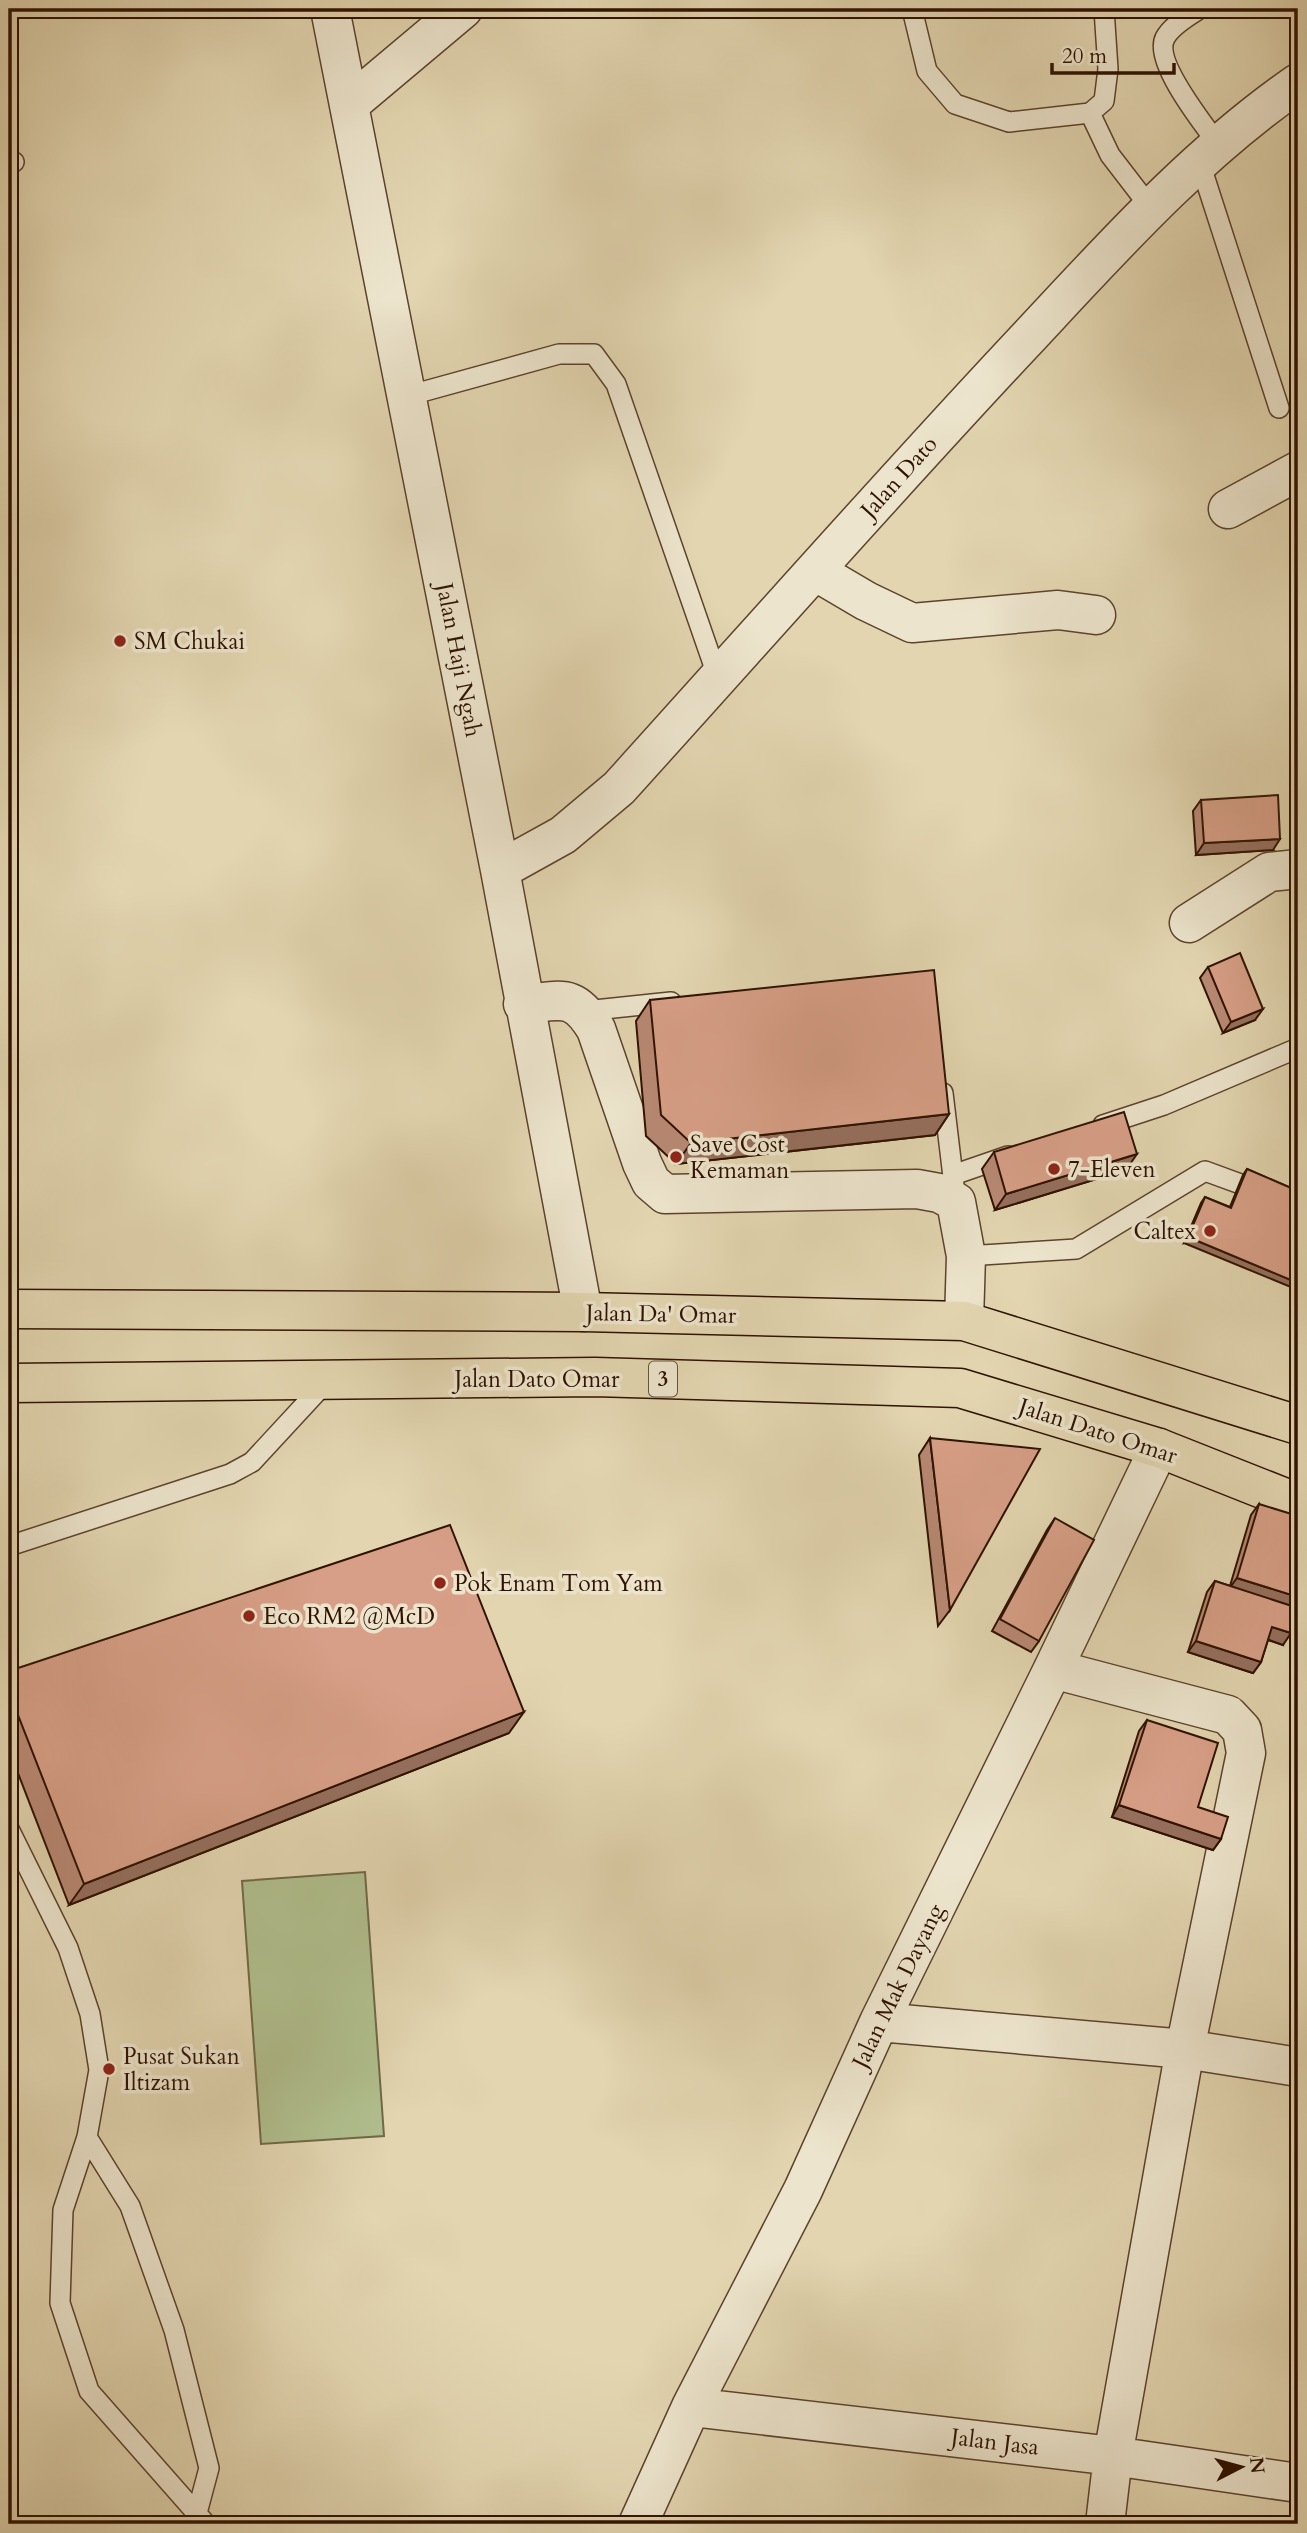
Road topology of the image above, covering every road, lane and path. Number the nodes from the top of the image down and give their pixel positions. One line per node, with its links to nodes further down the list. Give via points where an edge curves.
1 (330, 9): 7 (street, Jalan Haji Ngah)
2 (463, 9): 7 (street)
3 (912, 9): 8 (lane, via 928,71 956,104 1009,122)
4 (1104, 9): 8 (lane, via 1108,69 1104,101)
5 (1199, 9): 9 (lane, via 1164,39 1163,52)
6 (1298, 83): 9 (street, Jalan Dato)
7 (350, 104): 11 (street, Jalan Haji Ngah)
8 (1090, 113): 10 (lane, via 1110,155)
9 (1209, 152): 10 (street, Jalan Dato); 12 (lane)
10 (1150, 207): 15 (street, Jalan Dato)
11 (407, 396): 17 (lane, via 559,354 594,354 616,384); 19 (street, Jalan Haji Ngah)
12 (1279, 408)
13 (1298, 471): 14 (street)
14 (1228, 509)
15 (815, 571): 16 (street, via 912,623 1058,610); 17 (street, Jalan Dato)
16 (1096, 615)
17 (718, 678): 19 (street, Jalan Dato, via 620,788 563,835)
18 (1298, 869): 20 (street, via 1269,872)
19 (500, 870): 22 (street, Jalan Haji Ngah)
20 (1189, 923)
21 (692, 1000): 23 (lane)
22 (523, 1004): 23 (street, via 569,1001); 32 (street, Jalan Haji Ngah)
23 (585, 1011): 28 (street, via 596,1029 642,1163 651,1182 665,1194 939,1192)
24 (1298, 1048): 26 (lane, via 1164,1104)
25 (940, 1069): 28 (lane)
26 (1084, 1131)
27 (1032, 1148): 28 (lane)
28 (955, 1188): 30 (street)
29 (1298, 1205): 30 (lane, via 1205,1171 1076,1249)
30 (966, 1256): 33 (street)
31 (9, 1309): 32 (highway, Jalan Da' Omar)
32 (583, 1312): 33 (highway, Jalan Da' Omar)
33 (964, 1321): 36 (highway, Jalan Da' Omar)
34 (327, 1381): 35 (highway, Jalan Dato Omar / 3); 37 (highway, Jalan Dato Omar / 3, via 595,1377 960,1388); 39 (lane, via 252,1462 230,1474)
35 (9, 1383)
36 (1298, 1425)
37 (1159, 1448): 38 (highway, Jalan Dato Omar / 3); 40 (street, Jalan Mak Dayang)
38 (1298, 1503)
39 (9, 1546)
40 (1053, 1670): 42 (street, Jalan Mak Dayang); 43 (street, via 1228,1716 1242,1730 1246,1753)
41 (9, 1829): 45 (lane, via 68,1948 90,2014 99,2070)
42 (879, 2022): 43 (street); 46 (street, Jalan Mak Dayang, via 803,2190)
43 (1185, 2049): 44 (street); 47 (street)
44 (1298, 2067)
45 (87, 2137): 49 (lane, via 130,2206 174,2330 209,2468); 49 (lane, via 63,2210 60,2303 89,2391)
46 (691, 2407): 47 (street, Jalan Jasa); 50 (street, Jalan Mak Dayang)
47 (1113, 2456): 48 (street, Jalan Jasa); 51 (street)
48 (1298, 2483)
49 (202, 2519)
50 (638, 2524)
51 (1105, 2524)

